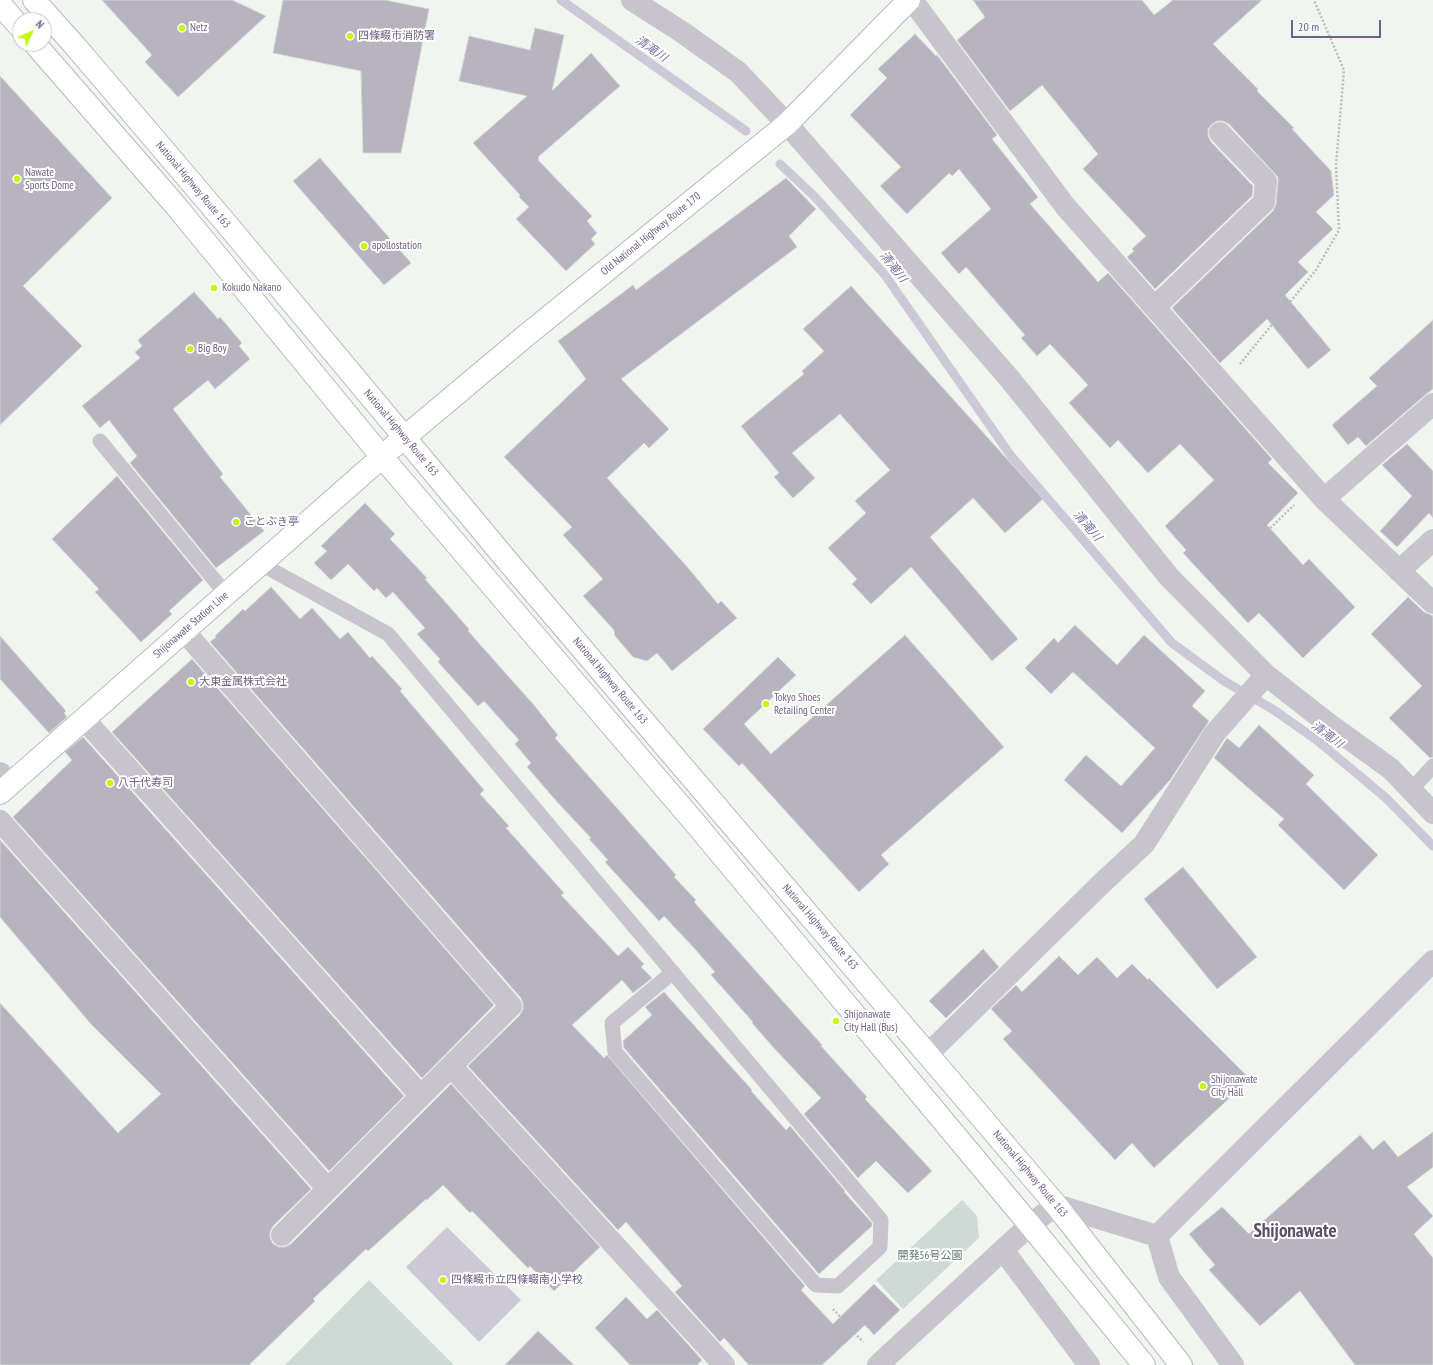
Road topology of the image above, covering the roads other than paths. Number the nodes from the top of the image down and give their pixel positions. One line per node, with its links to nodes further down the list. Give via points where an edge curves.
1 (34, 0): 11 (main road, National Highway Route 163)
2 (632, 0): 7 (street, via 738,72)
3 (910, 0): 7 (main road, Old National Highway Route 170); 9 (street, via 1065,206)
4 (0, 4): 5 (main road)
5 (12, 18)
6 (42, 52): 13 (main road, via 176,206)
7 (787, 124): 11 (main road, Old National Highway Route 170); 21 (street, via 1009,378 1169,577)
8 (1220, 133): 9 (street, via 1266,181 1264,202)
9 (1155, 307): 14 (street)
10 (1433, 404): 14 (street)
11 (404, 436): 13 (main road, Old National Highway Route 170); 30 (main road, National Highway Route 163)
12 (100, 441): 18 (lane)
13 (382, 457): 16 (main road, Shijonawate Station Line); 35 (main road, via 695,823)
14 (1318, 493): 17 (street)
15 (1433, 540): 17 (street)
16 (261, 564): 18 (main road, Shijonawate Station Line); 29 (lane, via 388,634)
17 (1399, 571): 19 (street)
18 (226, 594): 20 (main road, Shijonawate Station Line)
19 (1433, 603)
20 (184, 631): 22 (main road, Shijonawate Station Line); 31 (street, via 511,1006)
21 (1264, 677): 25 (street, via 1391,769); 30 (street, via 1215,733 1144,844)
22 (84, 719): 24 (main road, Shijonawate Station Line); 32 (street)
23 (1433, 766): 25 (lane)
24 (4, 783)
25 (1411, 790): 26 (street)
26 (1433, 812)
27 (0, 822): 33 (street)
28 (1433, 961): 37 (street)
29 (673, 972): 29 (lane, via 881,1220 880,1247 838,1286 816,1284 615,1052 612,1023)
30 (928, 1054): 34 (main road, National Highway Route 163)
31 (451, 1066): 32 (street); 40 (street)
32 (421, 1096): 33 (street)
33 (328, 1189): 36 (street)
34 (1056, 1205): 35 (street); 37 (street); 43 (main road, National Highway Route 163)
35 (1030, 1225): 38 (street); 42 (main road)
36 (282, 1235)
37 (1157, 1236): 44 (street, via 1169,1277)
38 (1003, 1250): 39 (street); 41 (street)
39 (880, 1363)
40 (724, 1365)
41 (1089, 1365)
42 (1144, 1365)
43 (1181, 1365)
44 (1233, 1365)

